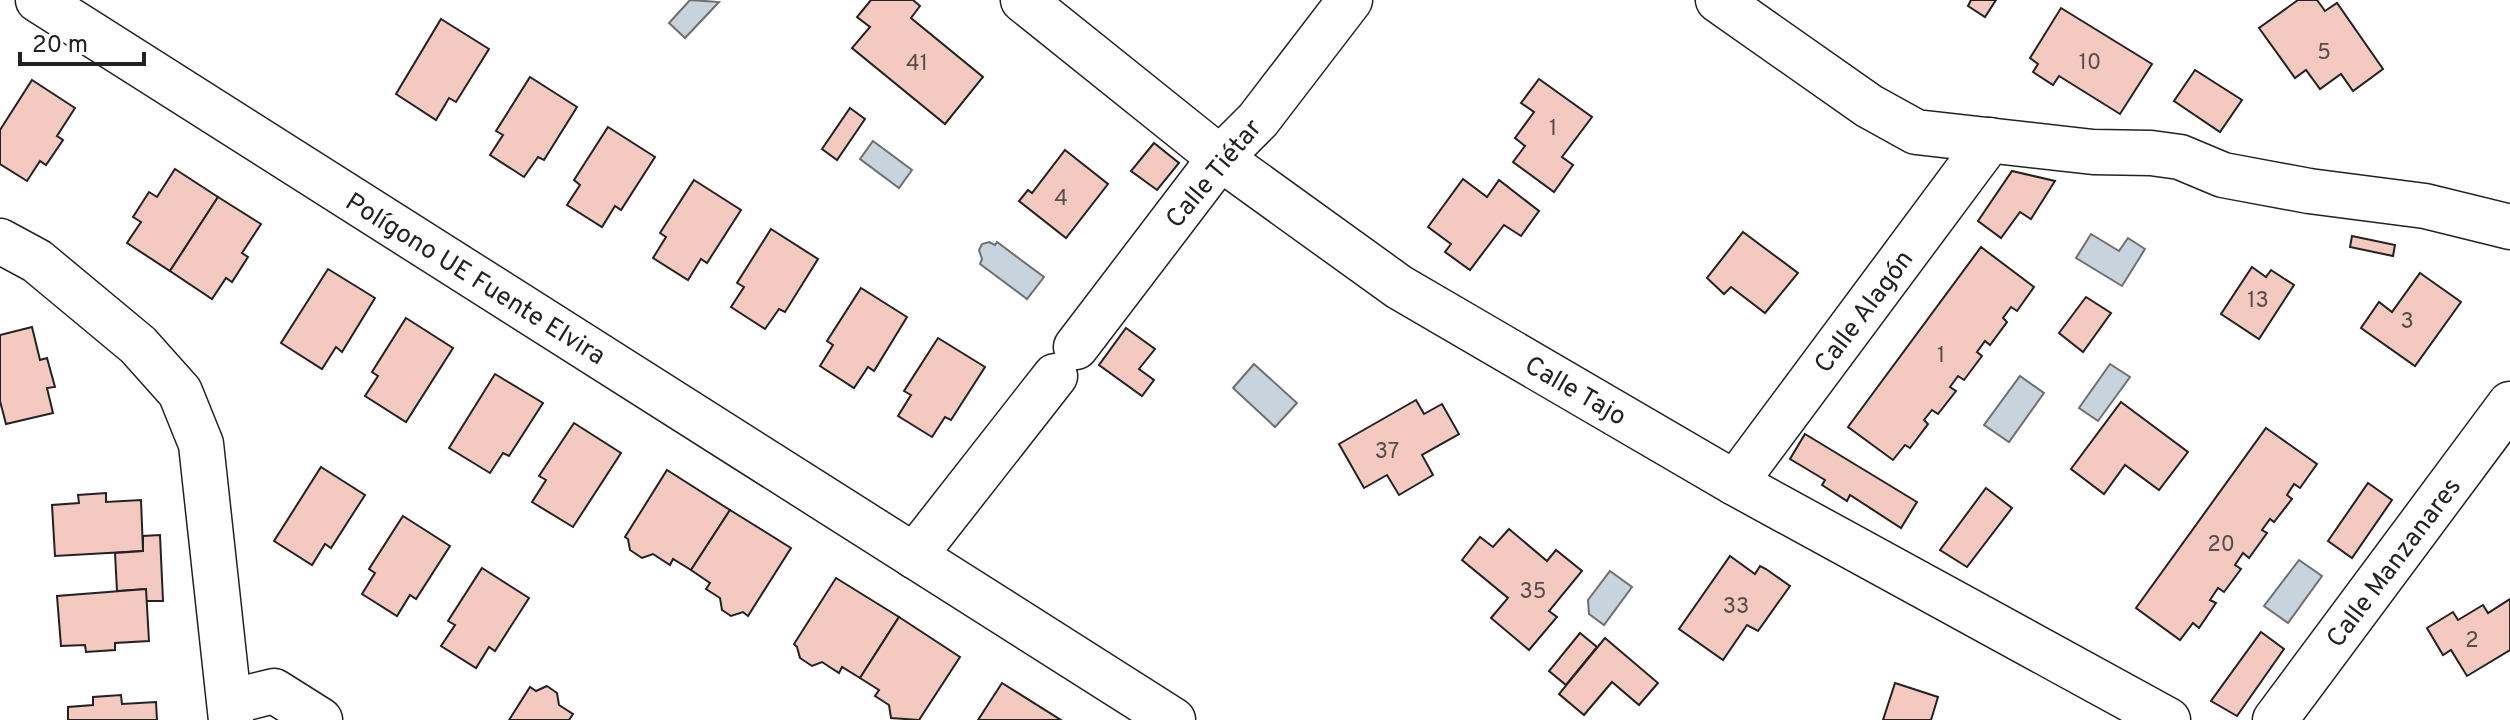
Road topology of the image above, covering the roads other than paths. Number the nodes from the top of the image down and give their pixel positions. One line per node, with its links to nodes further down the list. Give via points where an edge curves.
1 (38, 0): 11 (street, Polígono UE Fuente Elvira)
2 (1023, 0): 6 (street, Calle Tajo)
3 (1350, 0): 6 (street, Calle Tiétar, via 1258,120)
4 (1718, 0): 5 (street, via 1869,106 1916,132)
5 (1990, 140): 7 (street, via 2180,157 2223,175 2425,206); 10 (street, Calle Alagón)
6 (1220, 158): 10 (street, Calle Tajo, via 1399,287); 11 (street, Calle Tiétar)
7 (2510, 227)
8 (0, 241): 12 (street, via 37,261 138,345 180,392 201,444)
9 (2510, 404): 16 (street, Calle Manzanares)
10 (1735, 483): 15 (street, Calle Tajo)
11 (914, 556): 14 (street, Polígono UE Fuente Elvira)
12 (230, 711): 13 (street, via 274,691)
13 (320, 720)
14 (1173, 720)
15 (2168, 720)
16 (2275, 720)

